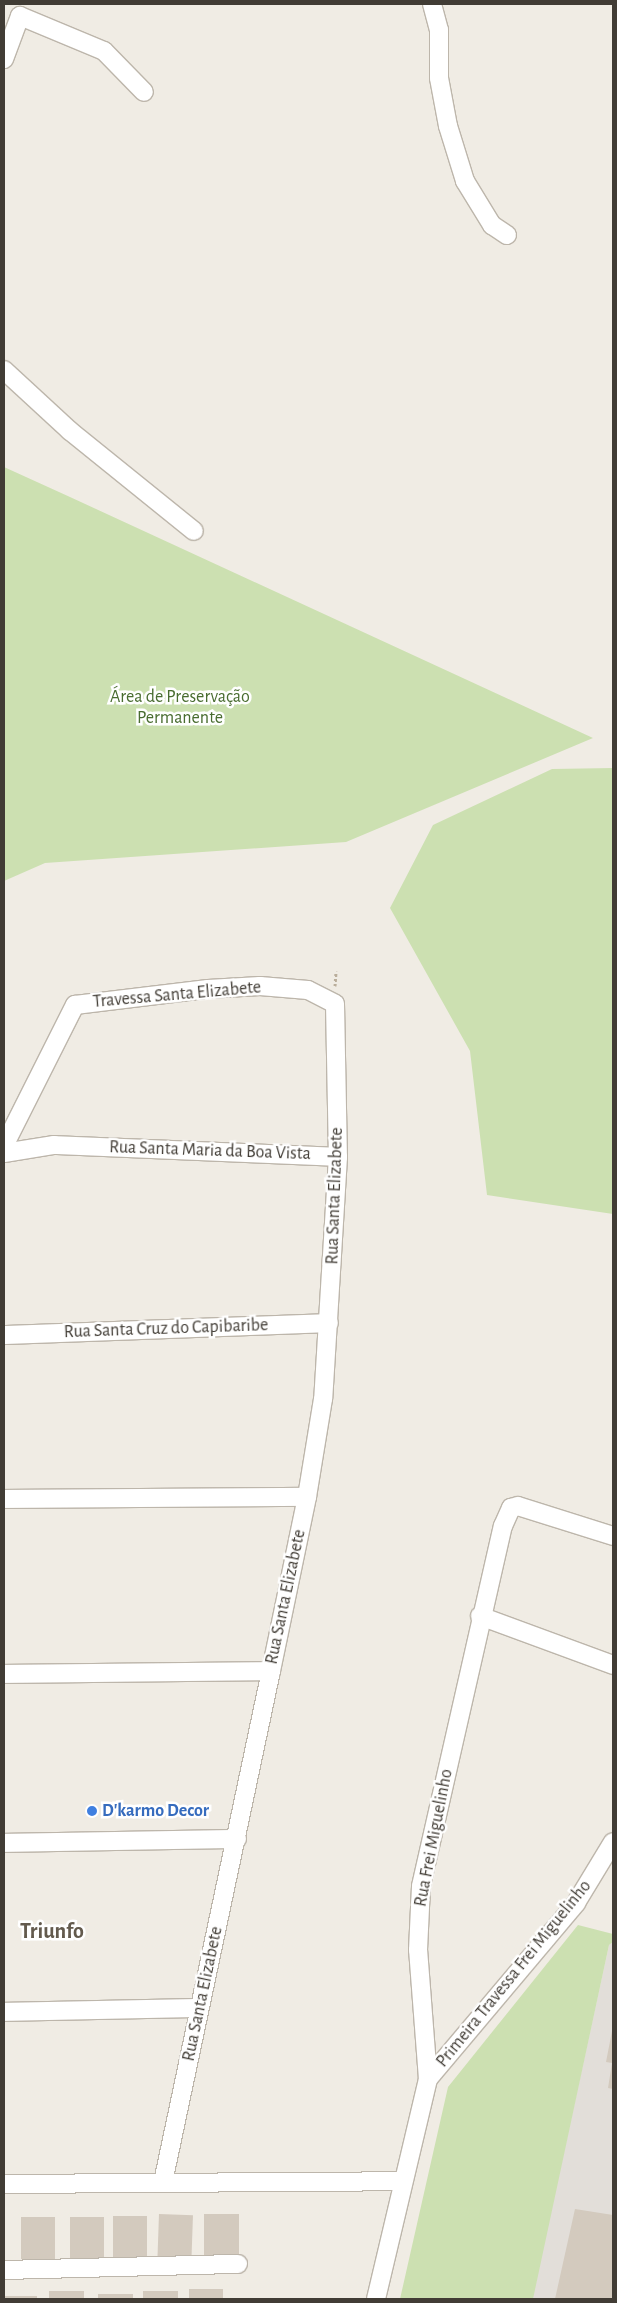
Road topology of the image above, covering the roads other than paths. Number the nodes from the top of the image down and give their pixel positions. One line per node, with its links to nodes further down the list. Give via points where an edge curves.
1 (432, 4): 4 (street, via 439,30 439,78 448,126 465,181 492,225)
2 (4, 59): 3 (street, via 20,16 104,52)
3 (144, 92)
4 (507, 235)
5 (4, 370): 6 (street, via 70,431)
6 (194, 531)
7 (335, 1004): 8 (street, Travessa Santa Elizabete, via 308,990 260,986 75,1005); 10 (street, Rua Santa Elizabete)
8 (4, 1146)
9 (4, 1153): 10 (street, Rua Santa Maria da Boa Vista, via 54,1145)
10 (338, 1157): 11 (street, Rua Santa Elizabete)
11 (329, 1323): 12 (street, Rua Santa Cruz do Capibaribe); 13 (street, Rua Santa Elizabete, via 323,1399)
12 (4, 1335)
13 (307, 1497): 14 (street); 18 (street, Rua Santa Elizabete)
14 (4, 1499)
15 (613, 1536): 16 (street, Rua Frei Miguelinho, via 518,1506 511,1508 503,1526)
16 (480, 1616): 17 (street); 25 (street, Rua Frei Miguelinho, via 421,1886 418,1950)
17 (613, 1665)
18 (271, 1671): 19 (street); 20 (street, Rua Santa Elizabete)
19 (4, 1674)
20 (237, 1839): 22 (street); 23 (street, Rua Santa Elizabete)
21 (613, 1842): 25 (street, Primeira Travessa Frei Miguelinho, via 576,1903)
22 (4, 1843)
23 (199, 2008): 24 (street); 27 (street, Rua Santa Elizabete)
24 (4, 2012)
25 (428, 2079): 26 (street, Rua Frei Miguelinho)
26 (402, 2180): 27 (street); 31 (street, Rua Frei Miguelinho)
27 (163, 2182): 28 (street)
28 (4, 2184)
29 (238, 2264): 30 (street)
30 (4, 2270)
31 (376, 2299)

